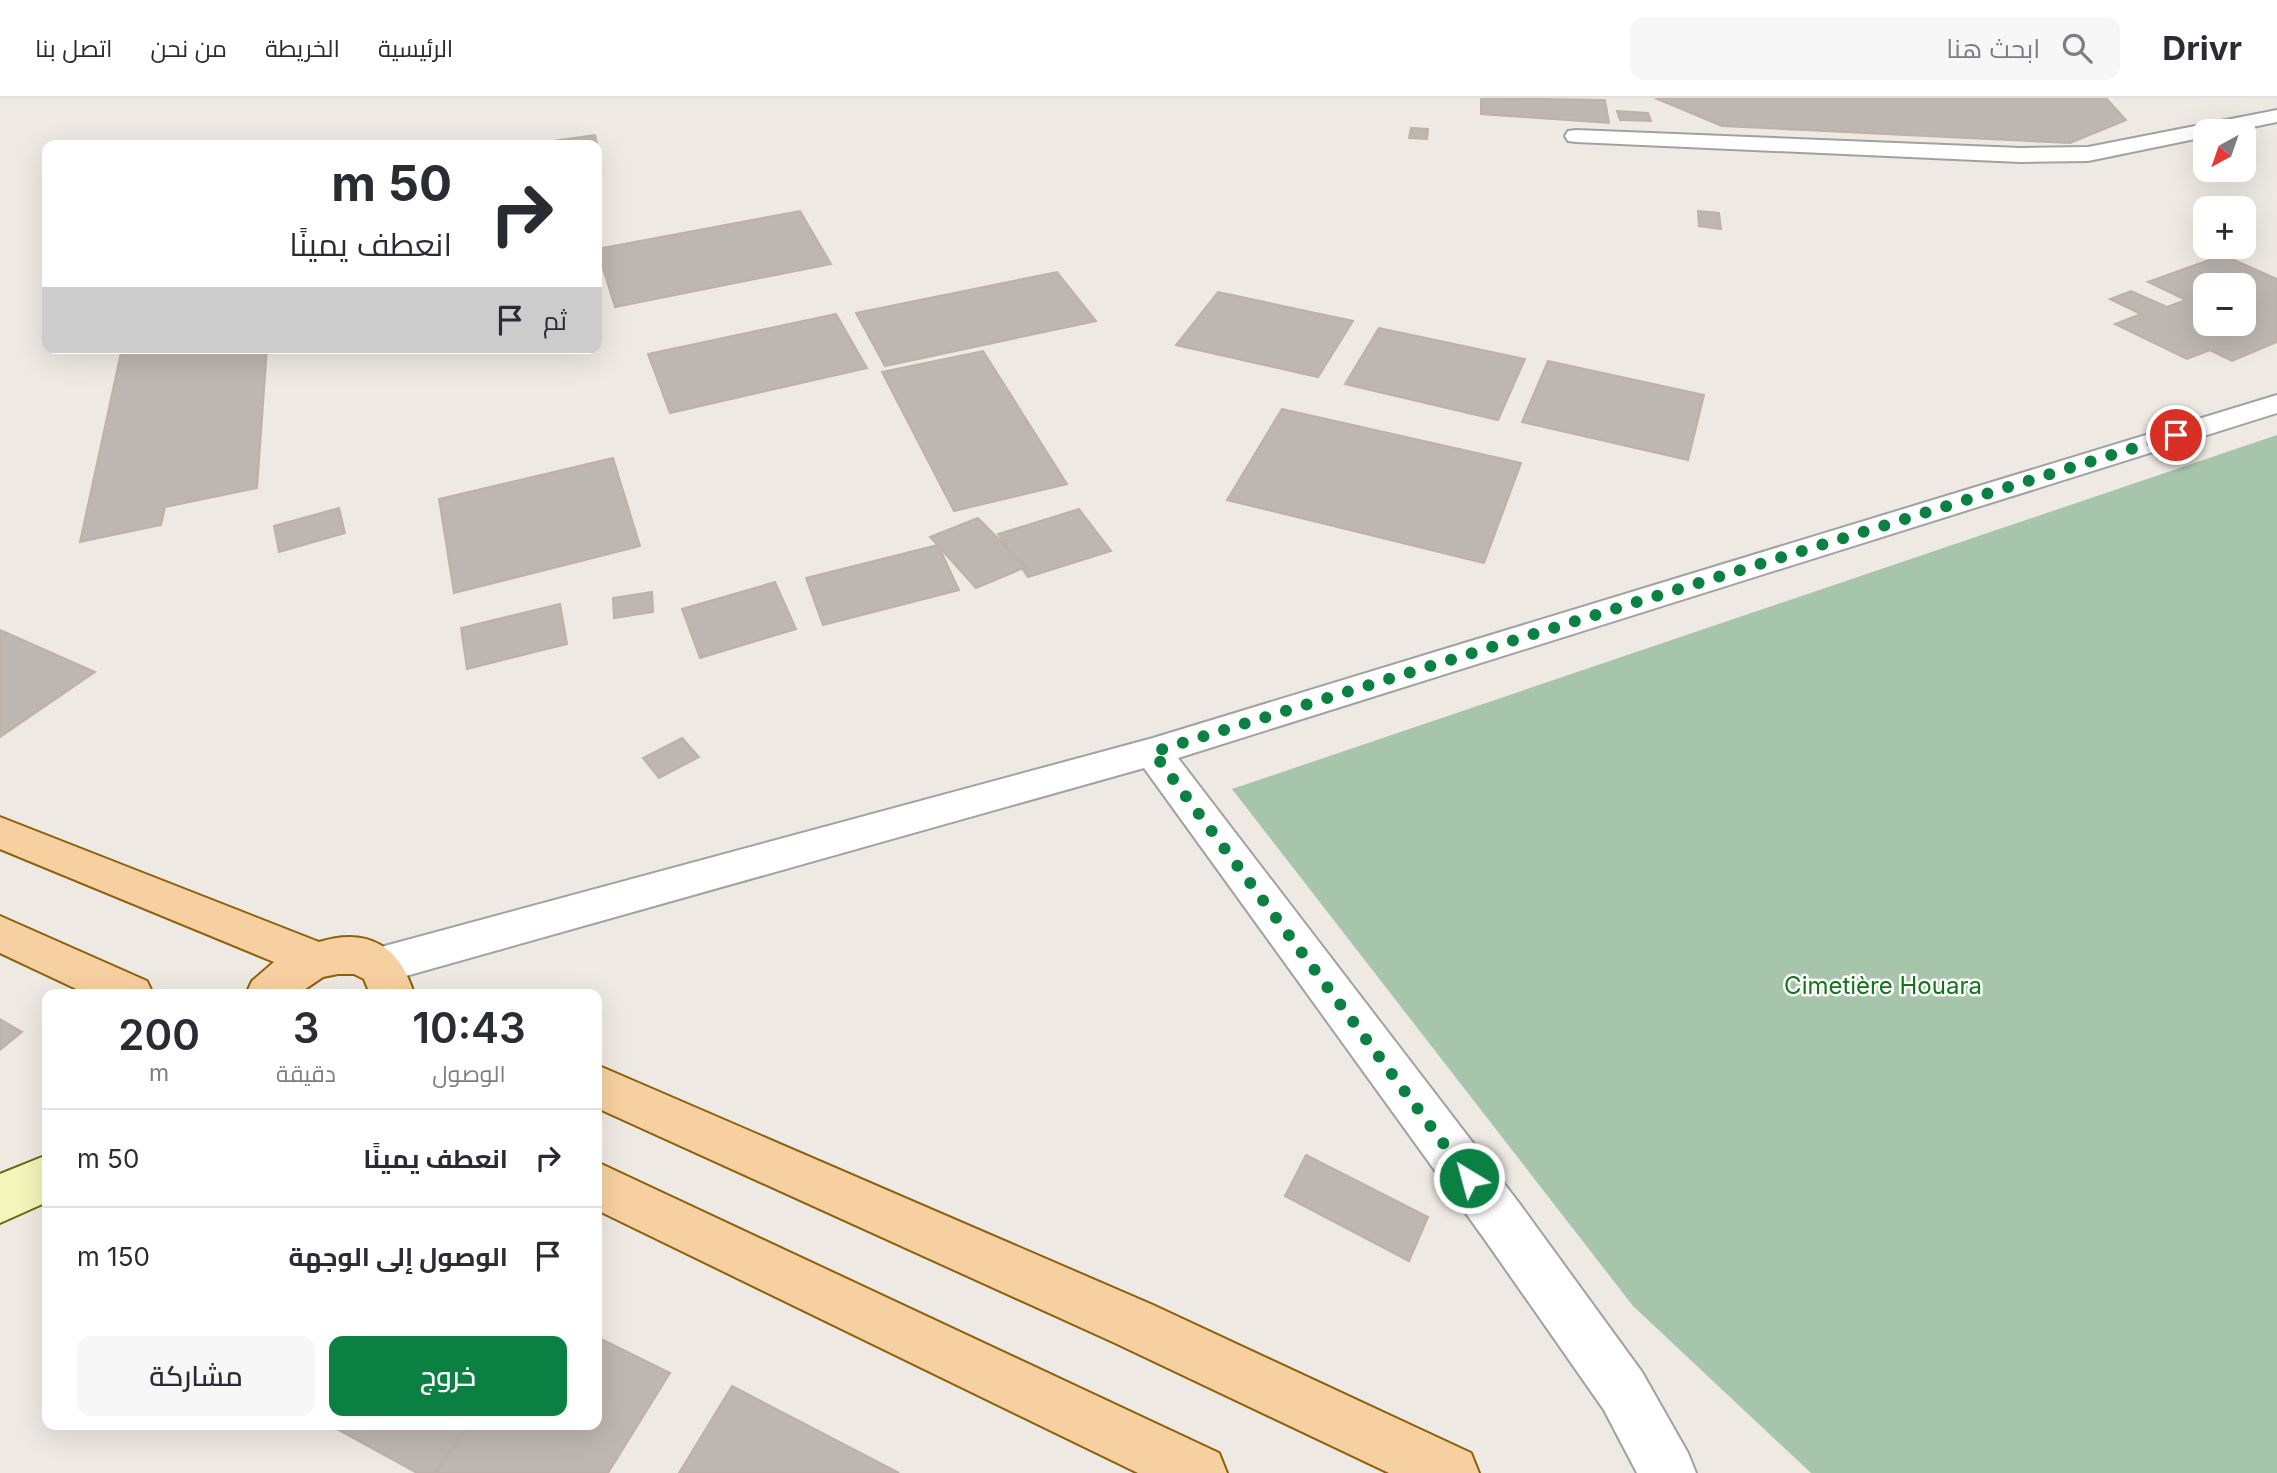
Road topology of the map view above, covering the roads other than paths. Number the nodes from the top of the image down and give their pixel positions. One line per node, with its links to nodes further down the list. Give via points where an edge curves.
1 (2277, 116): 2 (street, via 2088,155)
2 (1576, 136)
3 (2277, 404): 4 (street)
4 (1153, 752): 8 (street); 17 (street, via 1501,1220 1623,1391)
5 (0, 832): 7 (main road)
6 (0, 934): 9 (main road)
7 (318, 961): 8 (main road, via 363,957); 10 (main road)
8 (389, 987)
9 (120, 989)
10 (274, 989)
11 (602, 1088): 16 (main road, via 1134,1324)
12 (42, 1180): 14 (main road)
13 (602, 1187): 15 (main road)
14 (0, 1199)
15 (1199, 1473)
16 (1451, 1473)
17 (1668, 1473)

